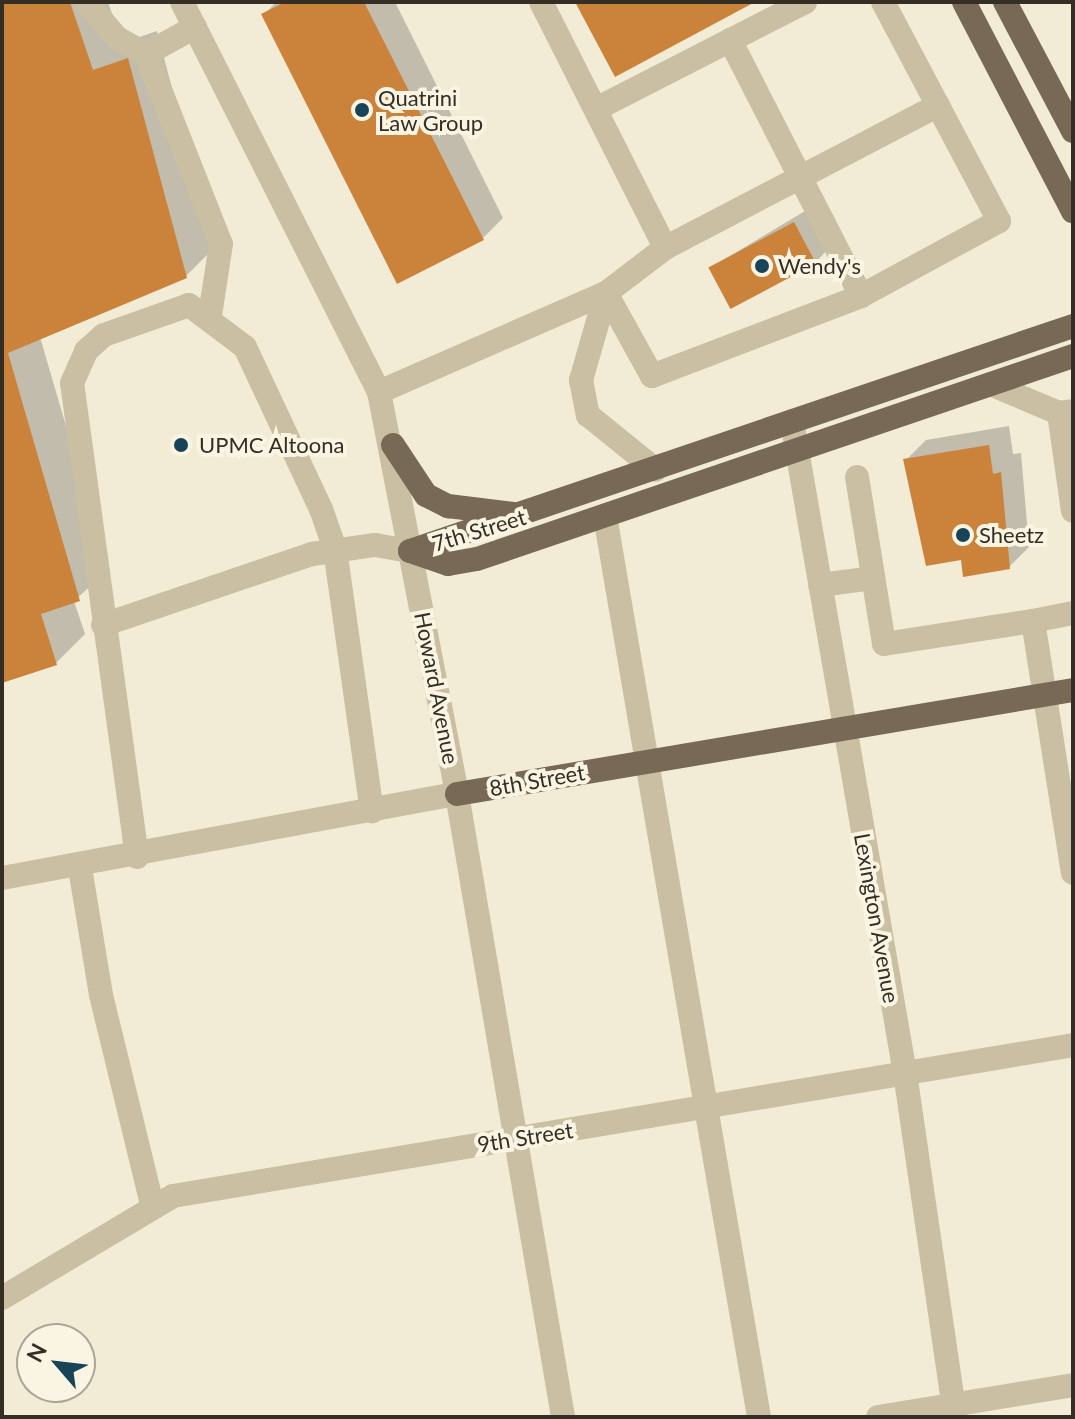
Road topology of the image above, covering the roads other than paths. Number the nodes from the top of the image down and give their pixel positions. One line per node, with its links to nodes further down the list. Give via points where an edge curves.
1 (86, 2): 10 (street, via 117,38)
2 (182, 2): 8 (street, Howard Avenue)
3 (541, 2): 12 (street)
4 (805, 2): 9 (street)
5 (883, 2): 11 (street)
6 (964, 2): 15 (main road)
7 (1005, 2): 13 (main road)
8 (195, 27): 10 (street); 23 (street, Howard Avenue)
9 (730, 40): 12 (street); 14 (street)
10 (146, 54): 19 (street, via 221,244)
11 (938, 105): 14 (street); 18 (street, via 999,221)
12 (596, 109): 16 (street)
13 (1073, 131)
14 (799, 178): 16 (street); 18 (street)
15 (1073, 211)
16 (665, 248): 17 (street)
17 (606, 293): 18 (street, via 652,376); 23 (street); 28 (street, via 581,380 588,415)
18 (861, 296)
19 (210, 315): 33 (street, via 245,347 274,401); 39 (street, via 189,305 129,322 104,335 77,366 71,404)
20 (1073, 326): 25 (main road, 7th Street)
21 (1073, 356): 22 (main road, 7th Street)
22 (990, 384): 24 (street); 27 (main road, 7th Street)
23 (379, 392): 26 (street, Howard Avenue)
24 (1066, 412): 30 (street)
25 (792, 421): 27 (street, Lexington Avenue); 28 (main road, 7th Street)
26 (393, 445): 31 (main road, via 410,475 438,501); 34 (street, Howard Avenue)
27 (798, 450): 32 (main road, 7th Street); 36 (street, Lexington Avenue)
28 (656, 470): 31 (main road, 7th Street)
29 (857, 477): 35 (street)
30 (1073, 511)
31 (527, 516): 34 (main road, 7th Street)
32 (605, 516): 34 (main road, 7th Street, via 477,559 448,564); 43 (street)
33 (335, 549): 34 (street); 39 (street); 45 (street)
34 (410, 551): 44 (street, Howard Avenue)
35 (873, 578): 36 (street); 38 (street, via 884,644)
36 (820, 585): 42 (street, Lexington Avenue)
37 (1073, 613): 38 (street)
38 (1033, 621): 41 (street)
39 (103, 625): 46 (street)
40 (1073, 690): 41 (main road, 8th Street)
41 (1045, 695): 42 (main road, 8th Street); 48 (street)
42 (844, 726): 43 (main road, 8th Street); 51 (street, Lexington Avenue)
43 (647, 760): 44 (main road, 8th Street); 52 (street)
44 (457, 794): 45 (street, 8th Street); 53 (street, Howard Avenue)
45 (372, 811): 46 (street, 8th Street)
46 (137, 857): 47 (street, 8th Street)
47 (80, 868): 49 (street, 8th Street); 54 (street, via 104,1010)
48 (1073, 873)
49 (2, 878)
50 (1073, 1045): 51 (street, 9th Street)
51 (905, 1073): 52 (street, 9th Street); 57 (street, Lexington Avenue)
52 (706, 1106): 53 (street, 9th Street); 59 (street)
53 (514, 1138): 54 (street, 9th Street); 58 (street, Howard Avenue)
54 (152, 1204): 55 (street, 9th Street)
55 (2, 1298)
56 (1073, 1385): 57 (street)
57 (954, 1411): 60 (street)
58 (563, 1417)
59 (759, 1417)
60 (878, 1417)

